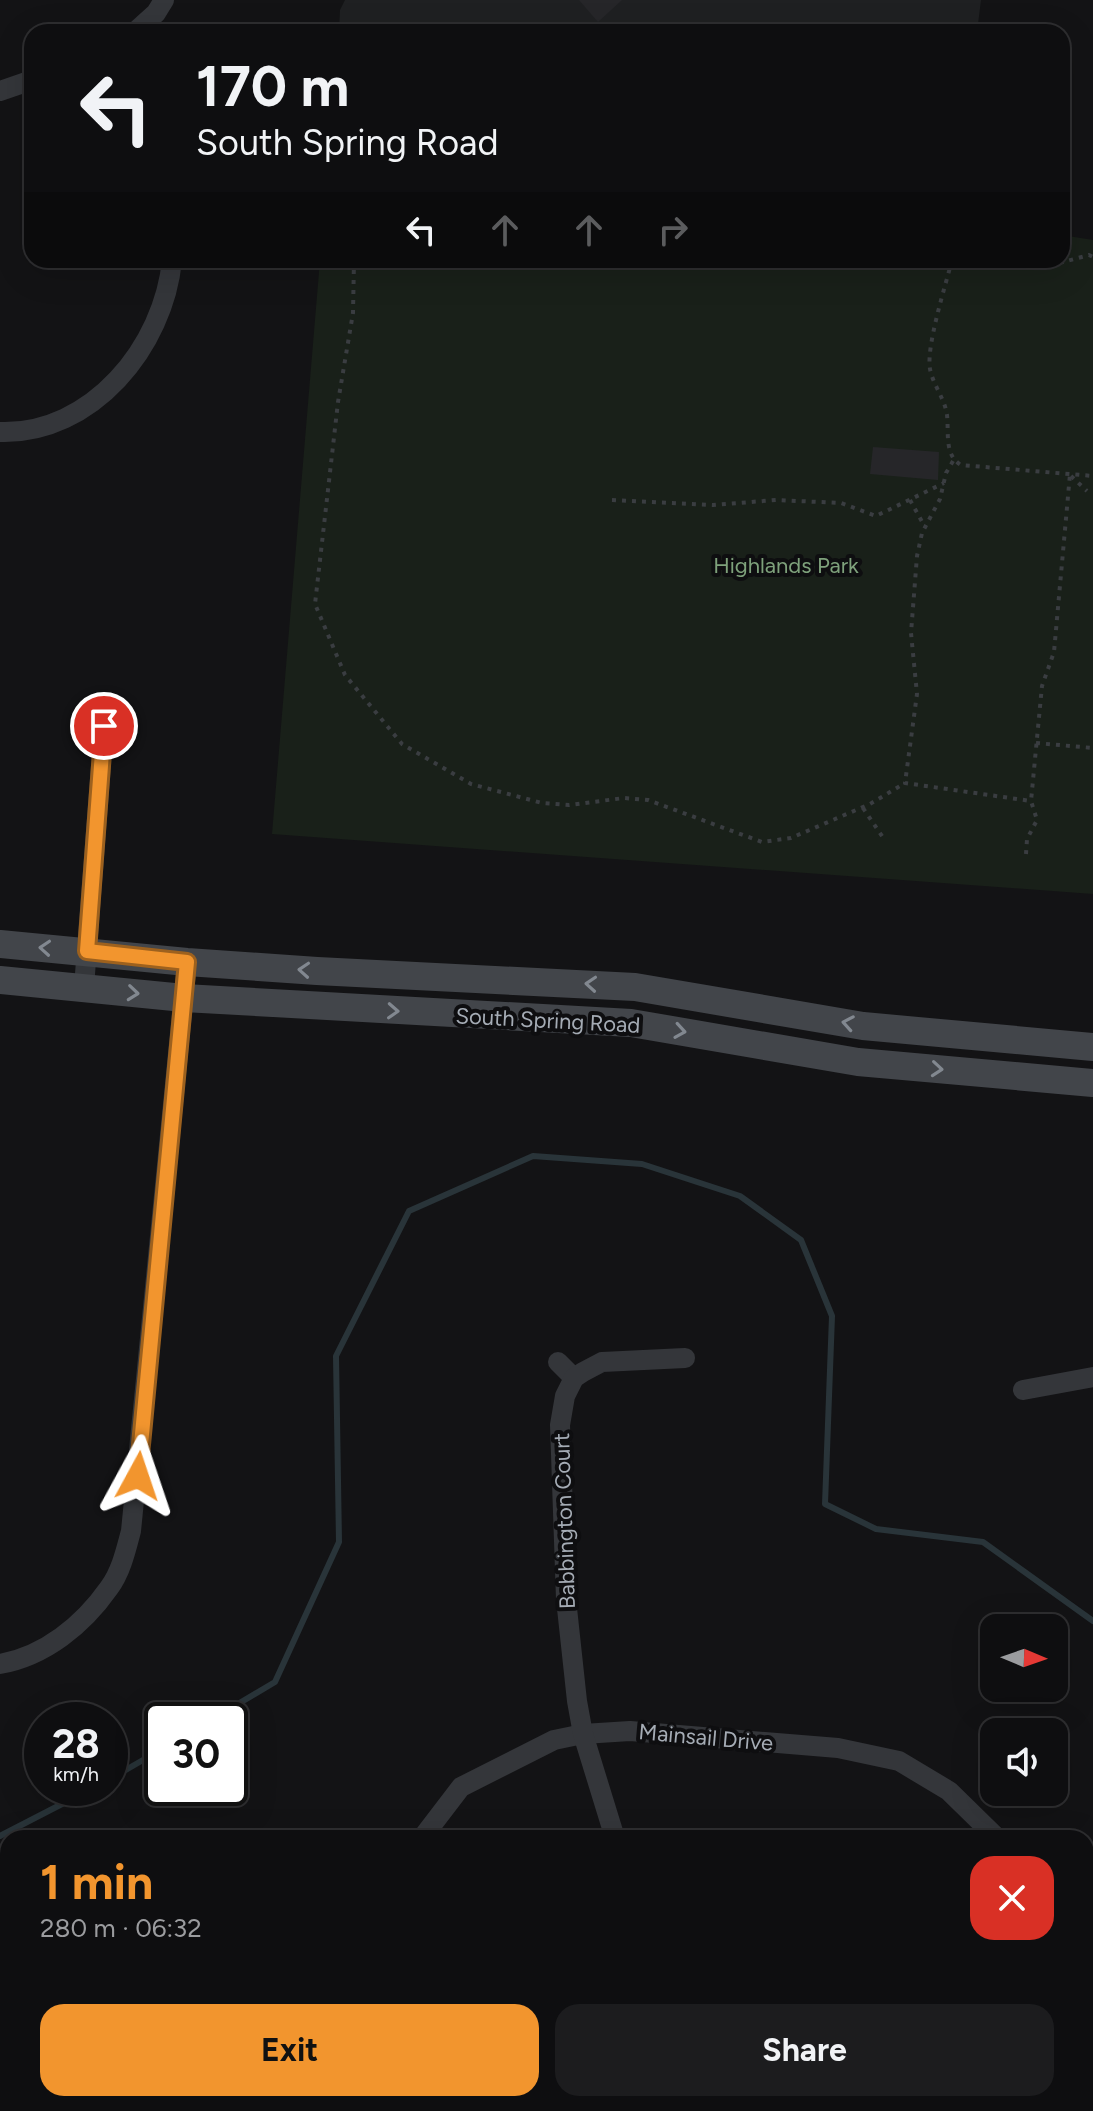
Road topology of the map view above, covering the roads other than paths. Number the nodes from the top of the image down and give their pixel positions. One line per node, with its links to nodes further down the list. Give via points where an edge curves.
1 (164, 0): 2 (street)
2 (144, 24)
3 (24, 83): 4 (street)
4 (0, 91)
5 (171, 268): 6 (street, via 151,333 112,386 88,407 56,423)
6 (0, 432)
7 (104, 726): 9 (street)
8 (0, 944): 9 (main road, South Spring Road, one-way to 8)
9 (87, 951): 10 (main road, South Spring Road); 12 (street)
10 (187, 962): 13 (street); 14 (main road, South Spring Road, one-way to 10, via 863,1026 635,987)
11 (0, 980): 12 (main road, South Spring Road)
12 (84, 987): 13 (main road, South Spring Road, one-way to 13)
13 (184, 998): 15 (main road, South Spring Road, one-way to 15, via 631,1023 858,1062); 21 (street, via 131,1531 111,1587 87,1614 48,1647)
14 (1093, 1047)
15 (1093, 1083)
16 (685, 1358): 19 (street, via 602,1362)
17 (558, 1362): 19 (street)
18 (1093, 1377): 20 (street)
19 (574, 1378): 22 (street, Babbington Court, via 560,1425 566,1599)
20 (1023, 1390)
21 (0, 1664)
22 (583, 1734): 23 (street, Mainsail Drive, via 554,1740 461,1787); 24 (street, Babbington Court); 25 (street, Mainsail Drive, via 630,1731 838,1748 899,1761 949,1791)
23 (428, 1830)
24 (613, 1830)
25 (989, 1830)

